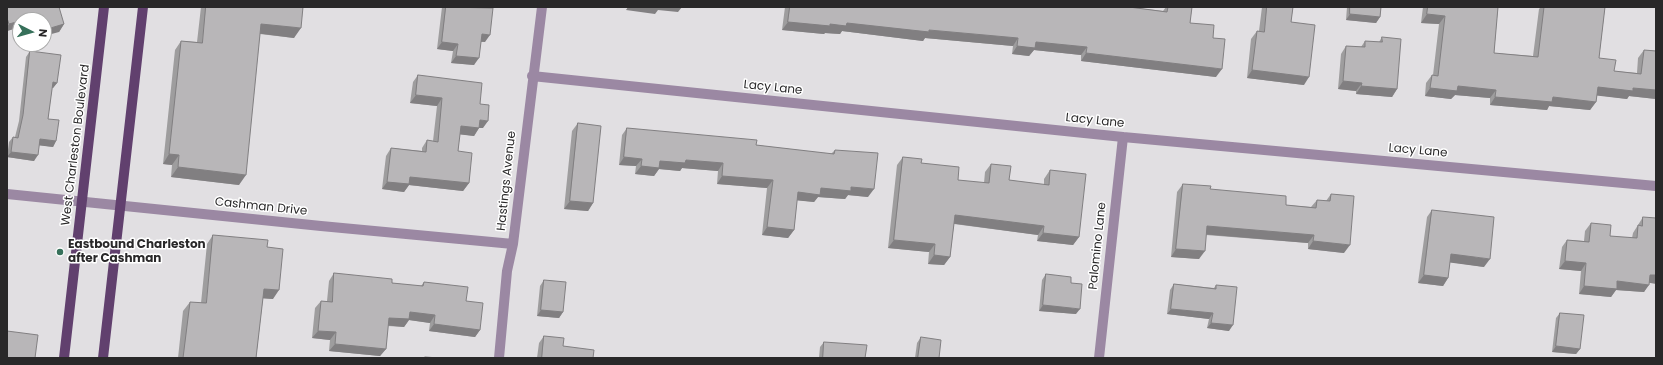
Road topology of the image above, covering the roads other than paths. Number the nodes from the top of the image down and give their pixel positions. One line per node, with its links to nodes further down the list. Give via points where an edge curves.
1 (104, 7): 8 (main road, West Charleston Boulevard)
2 (143, 7): 9 (main road)
3 (542, 7): 4 (street, Hastings Avenue)
4 (532, 76): 5 (street, Lacy Lane); 10 (street, Hastings Avenue)
5 (1123, 137): 6 (street, Lacy Lane); 14 (street, Palomino Lane)
6 (1656, 186)
7 (7, 194): 8 (street, Cashman Drive)
8 (82, 202): 9 (street, Cashman Drive); 11 (main road, West Charleston Boulevard)
9 (121, 205): 10 (street, Cashman Drive); 12 (main road)
10 (513, 244): 13 (street, Hastings Avenue, via 507,271)
11 (64, 358)
12 (103, 358)
13 (498, 358)
14 (1099, 358)

